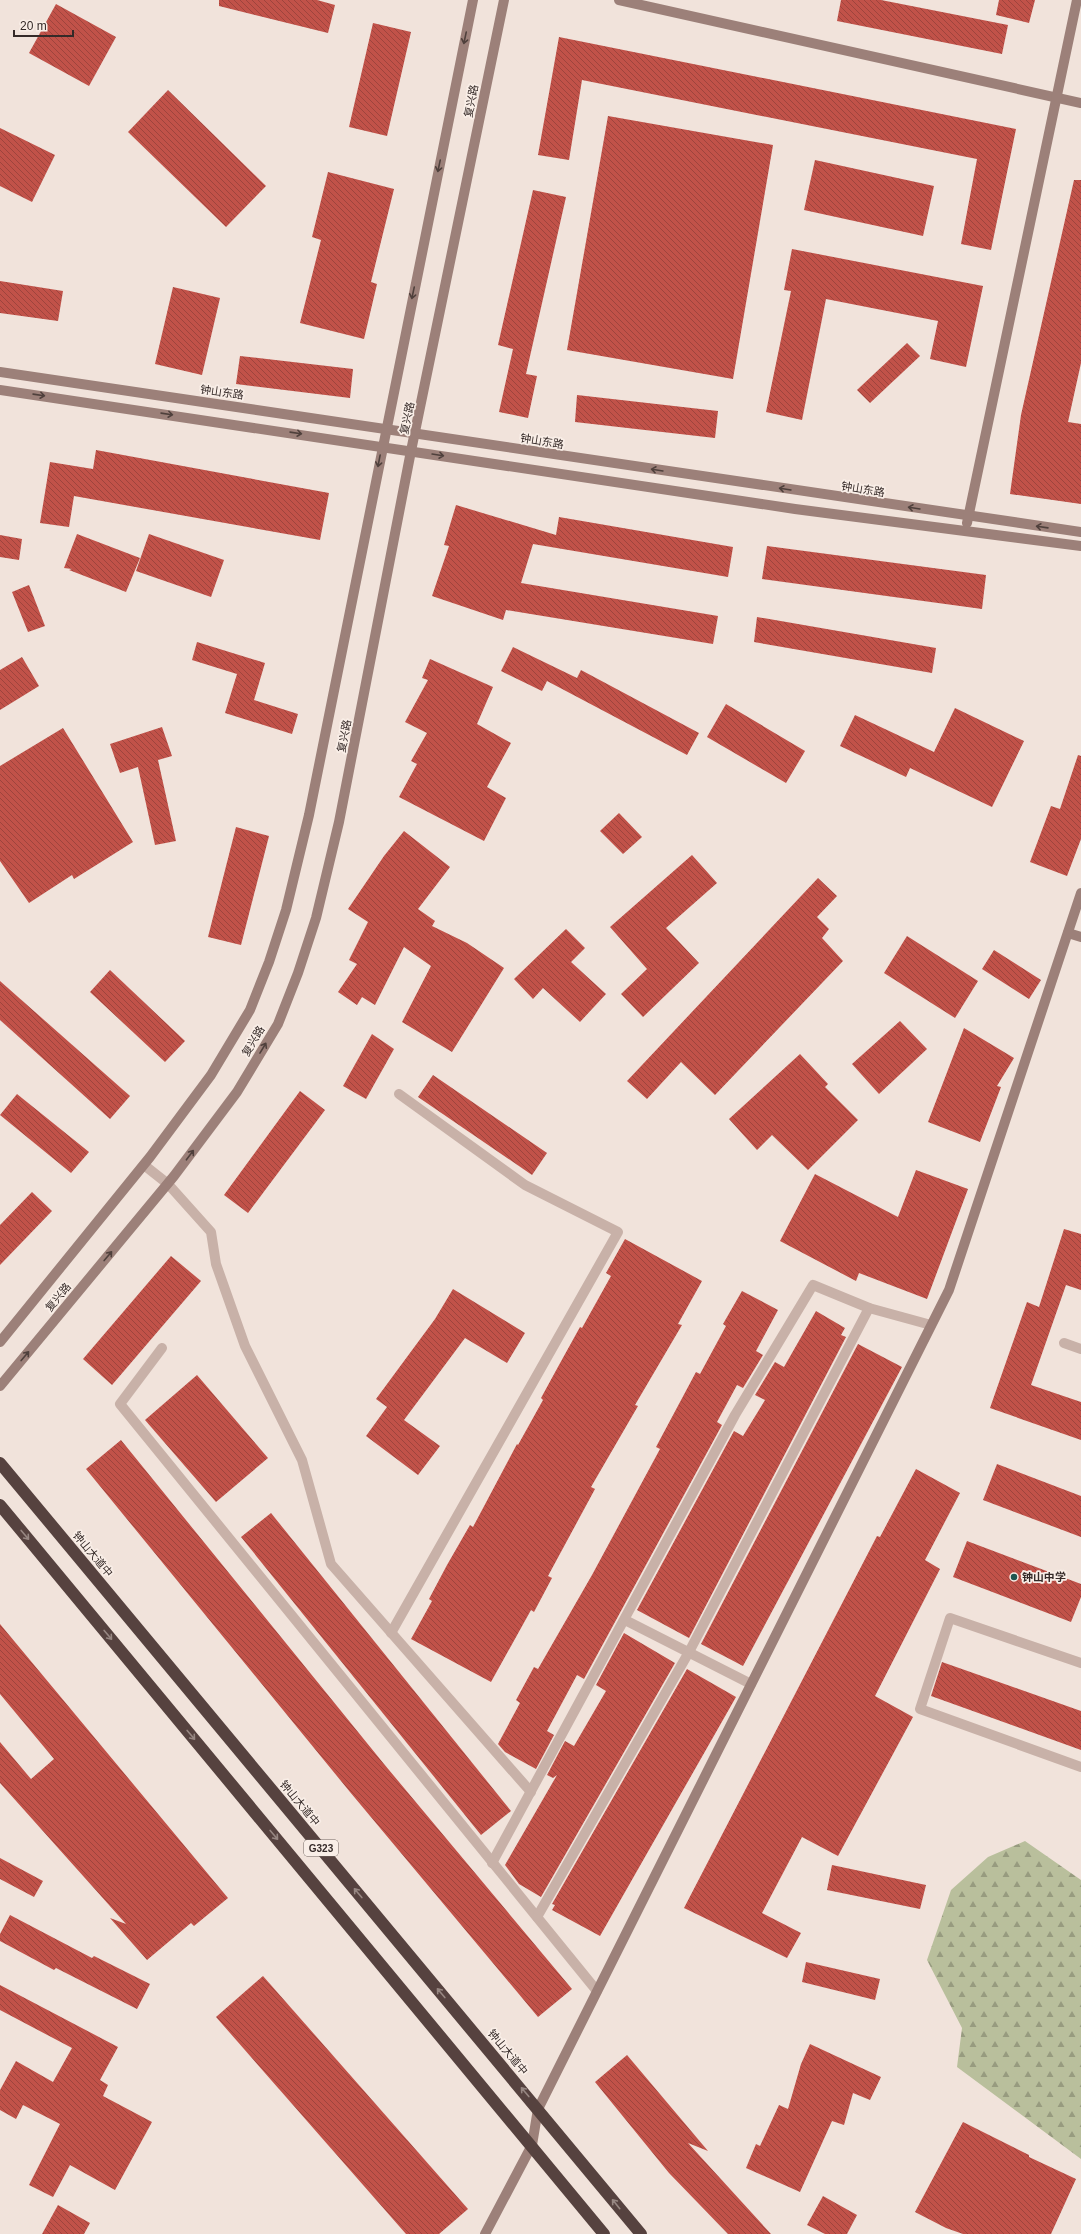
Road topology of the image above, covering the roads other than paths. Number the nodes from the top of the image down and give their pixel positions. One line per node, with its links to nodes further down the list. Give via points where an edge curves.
1 (473, 0): 9 (main road, 复兴路, one-way to 9)
2 (504, 0): 10 (main road, 复兴路)
3 (619, 0): 5 (main road)
4 (1076, 0): 5 (main road)
5 (1056, 98): 6 (main road); 13 (main road)
6 (1081, 102)
7 (0, 372): 9 (main road, 钟山东路)
8 (0, 390): 11 (main road, one-way to 11)
9 (386, 429): 10 (main road, 钟山东路); 11 (main road, 复兴路)
10 (416, 434): 12 (main road, 复兴路); 13 (main road, 钟山东路, one-way to 10)
11 (382, 446): 12 (main road); 21 (main road, 复兴路, one-way to 21, via 309,815 286,910 269,962 250,1010 211,1075)
12 (411, 451): 14 (main road, one-way to 14); 22 (main road, 复兴路, one-way to 12, via 237,1092 278,1024 298,973 316,918 339,822)
13 (968, 516): 14 (main road); 15 (main road, 钟山东路, one-way to 13)
14 (965, 532): 16 (main road)
15 (1081, 532)
16 (1081, 546)
17 (1081, 893): 18 (main road)
18 (1068, 932): 19 (main road); 24 (main road, via 949,1290)
19 (1081, 937)
20 (398, 1094): 33 (lane, via 525,1185 618,1232)
21 (144, 1164): 22 (lane); 25 (main road, 复兴路)
22 (168, 1184): 29 (main road, 复兴路, one-way to 22); 33 (lane, via 211,1232 216,1264 245,1346 302,1460 330,1564)
23 (869, 1308): 24 (lane); 32 (lane, via 812,1285 735,1415); 34 (lane)
24 (931, 1326): 36 (main road)
25 (0, 1342)
26 (1064, 1343): 28 (lane)
27 (162, 1348): 39 (lane, via 120,1404)
28 (1081, 1349)
29 (0, 1386)
30 (0, 1463): 42 (highway, 钟山大道中 / G323, one-way to 30)
31 (0, 1505): 43 (highway, G323, one-way to 43)
32 (625, 1620): 34 (lane); 38 (lane)
33 (391, 1633): 38 (lane)
34 (689, 1652): 36 (lane); 40 (lane)
35 (1081, 1663): 37 (lane, via 950,1618 920,1709)
36 (751, 1684): 41 (main road)
37 (1081, 1767)
38 (531, 1792): 39 (lane)
39 (492, 1863): 40 (lane)
40 (537, 1917): 41 (lane)
41 (597, 1991): 42 (main road)
42 (538, 2108): 43 (main road); 46 (highway, 钟山大道中 / G323, one-way to 42)
43 (532, 2145): 44 (main road); 45 (highway, G323)
44 (485, 2234)
45 (604, 2234)
46 (641, 2234)

